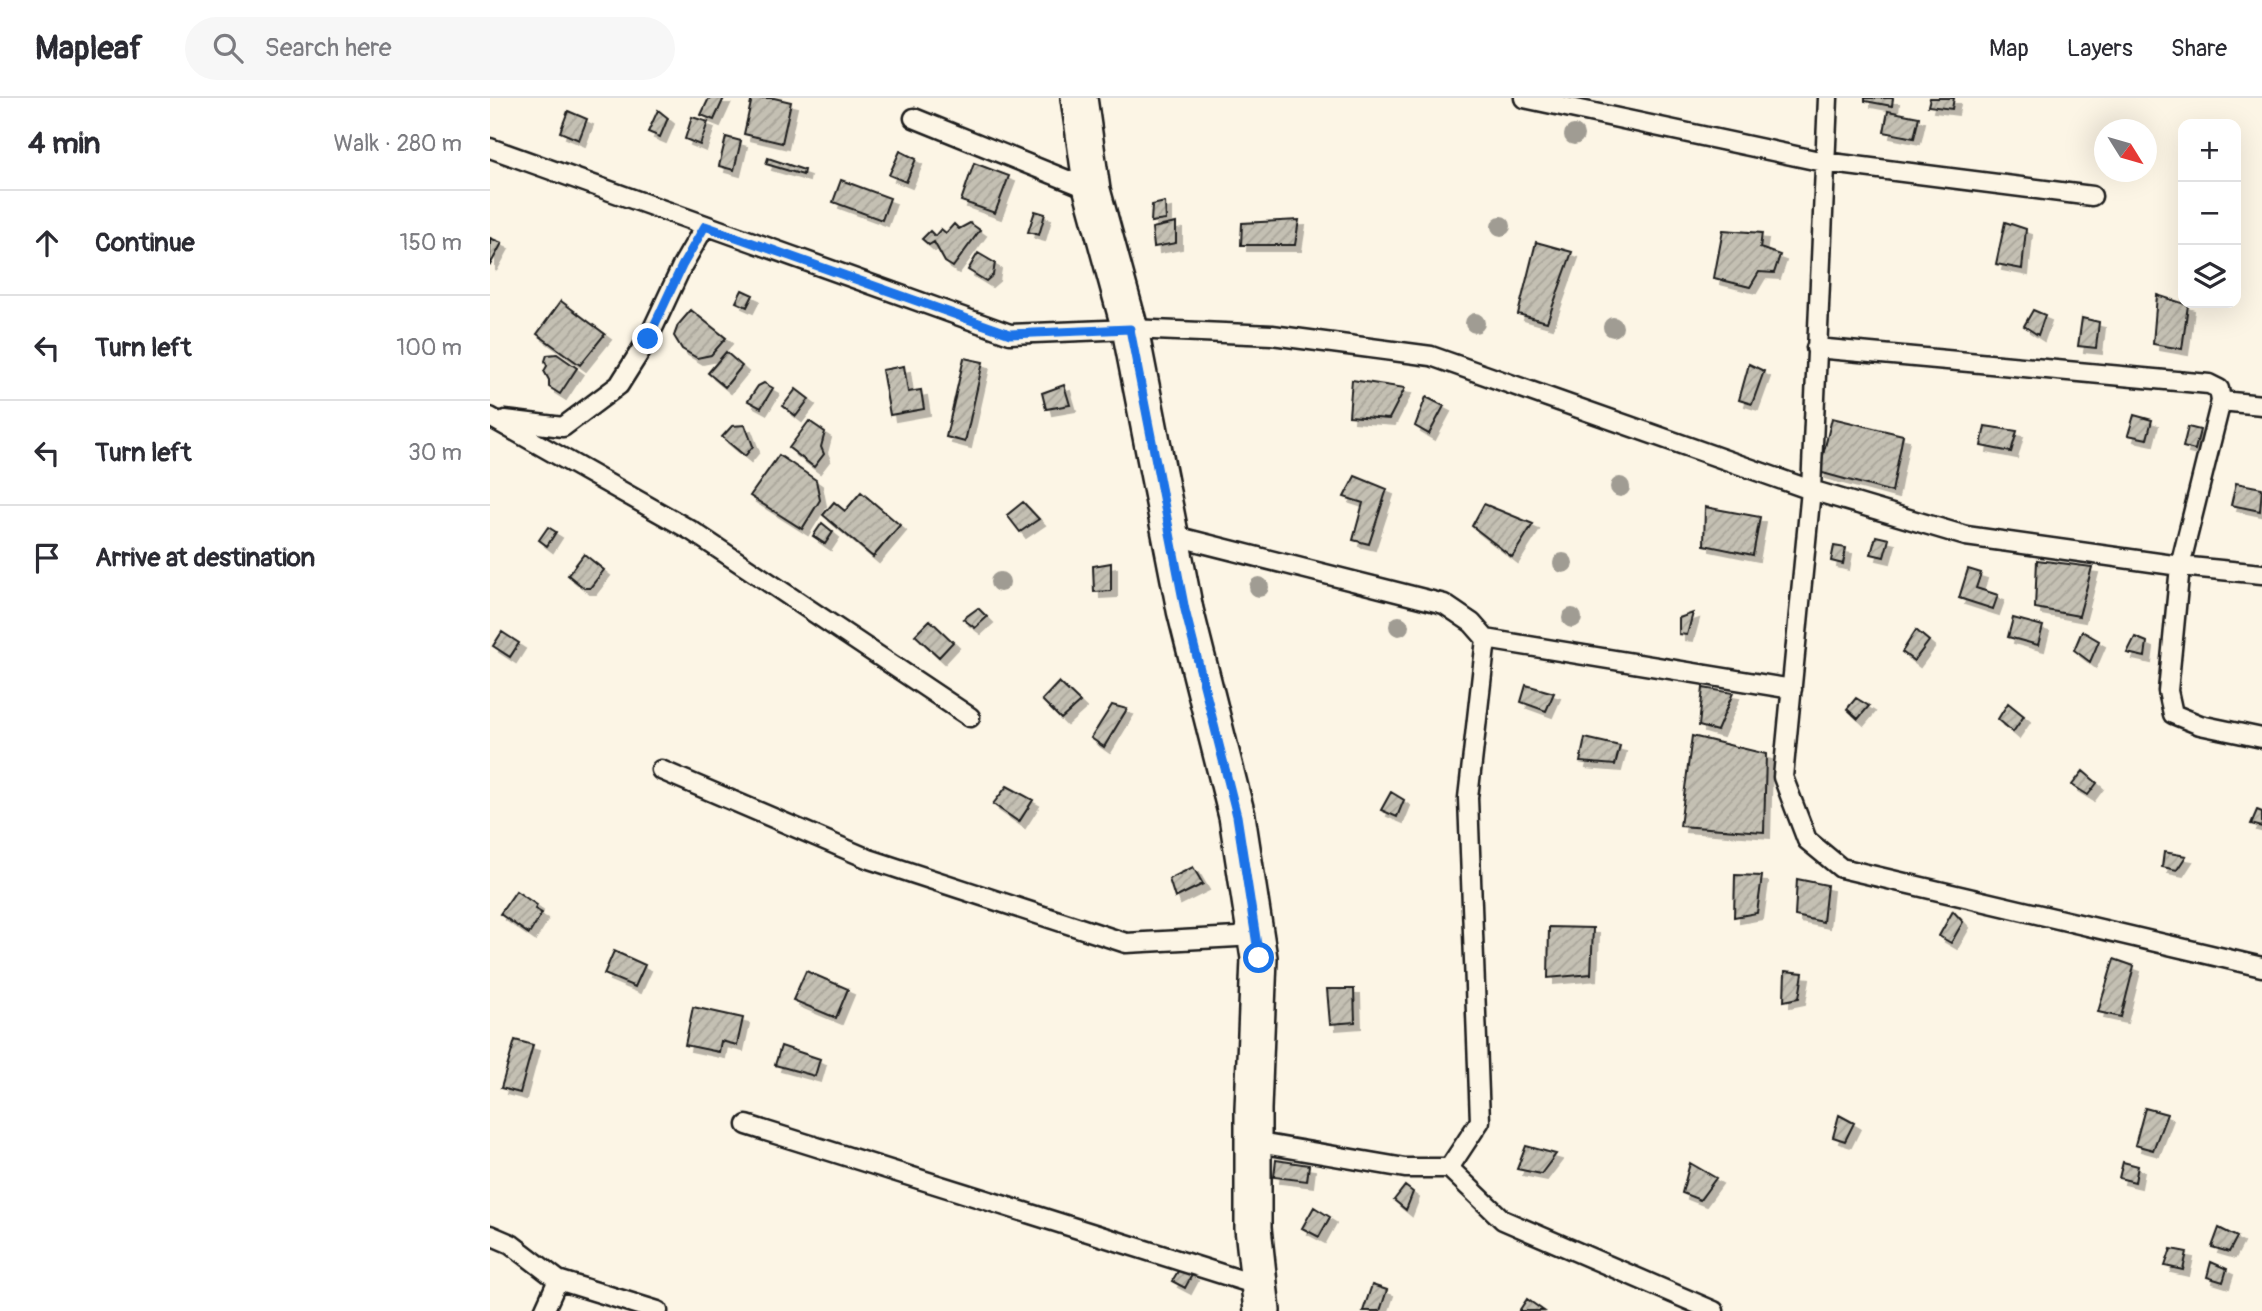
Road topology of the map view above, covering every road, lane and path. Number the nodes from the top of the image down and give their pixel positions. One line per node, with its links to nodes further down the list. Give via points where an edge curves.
1 (1079, 98): 7 (street)
2 (1524, 98): 6 (lane)
3 (1828, 98): 6 (lane)
4 (914, 118): 7 (lane)
5 (490, 148): 9 (lane)
6 (1824, 162): 8 (lane); 11 (lane)
7 (1092, 190): 10 (street)
8 (2092, 196)
9 (705, 226): 10 (lane, via 1010,334); 14 (lane, via 648,339 619,385 563,427)
10 (1130, 329): 15 (lane, via 1272,335 1432,356); 16 (street)
11 (1816, 348): 12 (lane, via 2209,384 2220,389); 15 (lane)
12 (2221, 401): 13 (lane); 17 (lane)
13 (2262, 405)
14 (492, 424): 21 (lane, via 692,531)
15 (1811, 490): 17 (lane, via 1966,536); 20 (lane)
16 (1171, 535): 19 (lane, via 1444,604); 24 (street, via 1185,610 1237,816)
17 (2180, 566): 18 (lane); 22 (lane, via 2168,691 2173,715)
18 (2262, 574)
19 (1486, 639): 20 (lane); 28 (lane, via 1468,798 1480,1121)
20 (1792, 689): 25 (lane, via 1783,777 1807,840 1841,868)
21 (970, 717)
22 (2262, 738)
23 (661, 770): 24 (lane, via 869,859 1126,943)
24 (1256, 936): 27 (street)
25 (2262, 967)
26 (747, 1125): 31 (lane)
27 (1253, 1142): 28 (lane, via 1405,1168); 31 (street, via 1253,1228)
28 (1449, 1168): 34 (lane, via 1503,1220)
29 (490, 1235): 30 (lane, via 510,1244)
30 (558, 1280): 32 (lane); 33 (lane)
31 (1261, 1298)
32 (544, 1311)
33 (658, 1311)
34 (1714, 1311)

